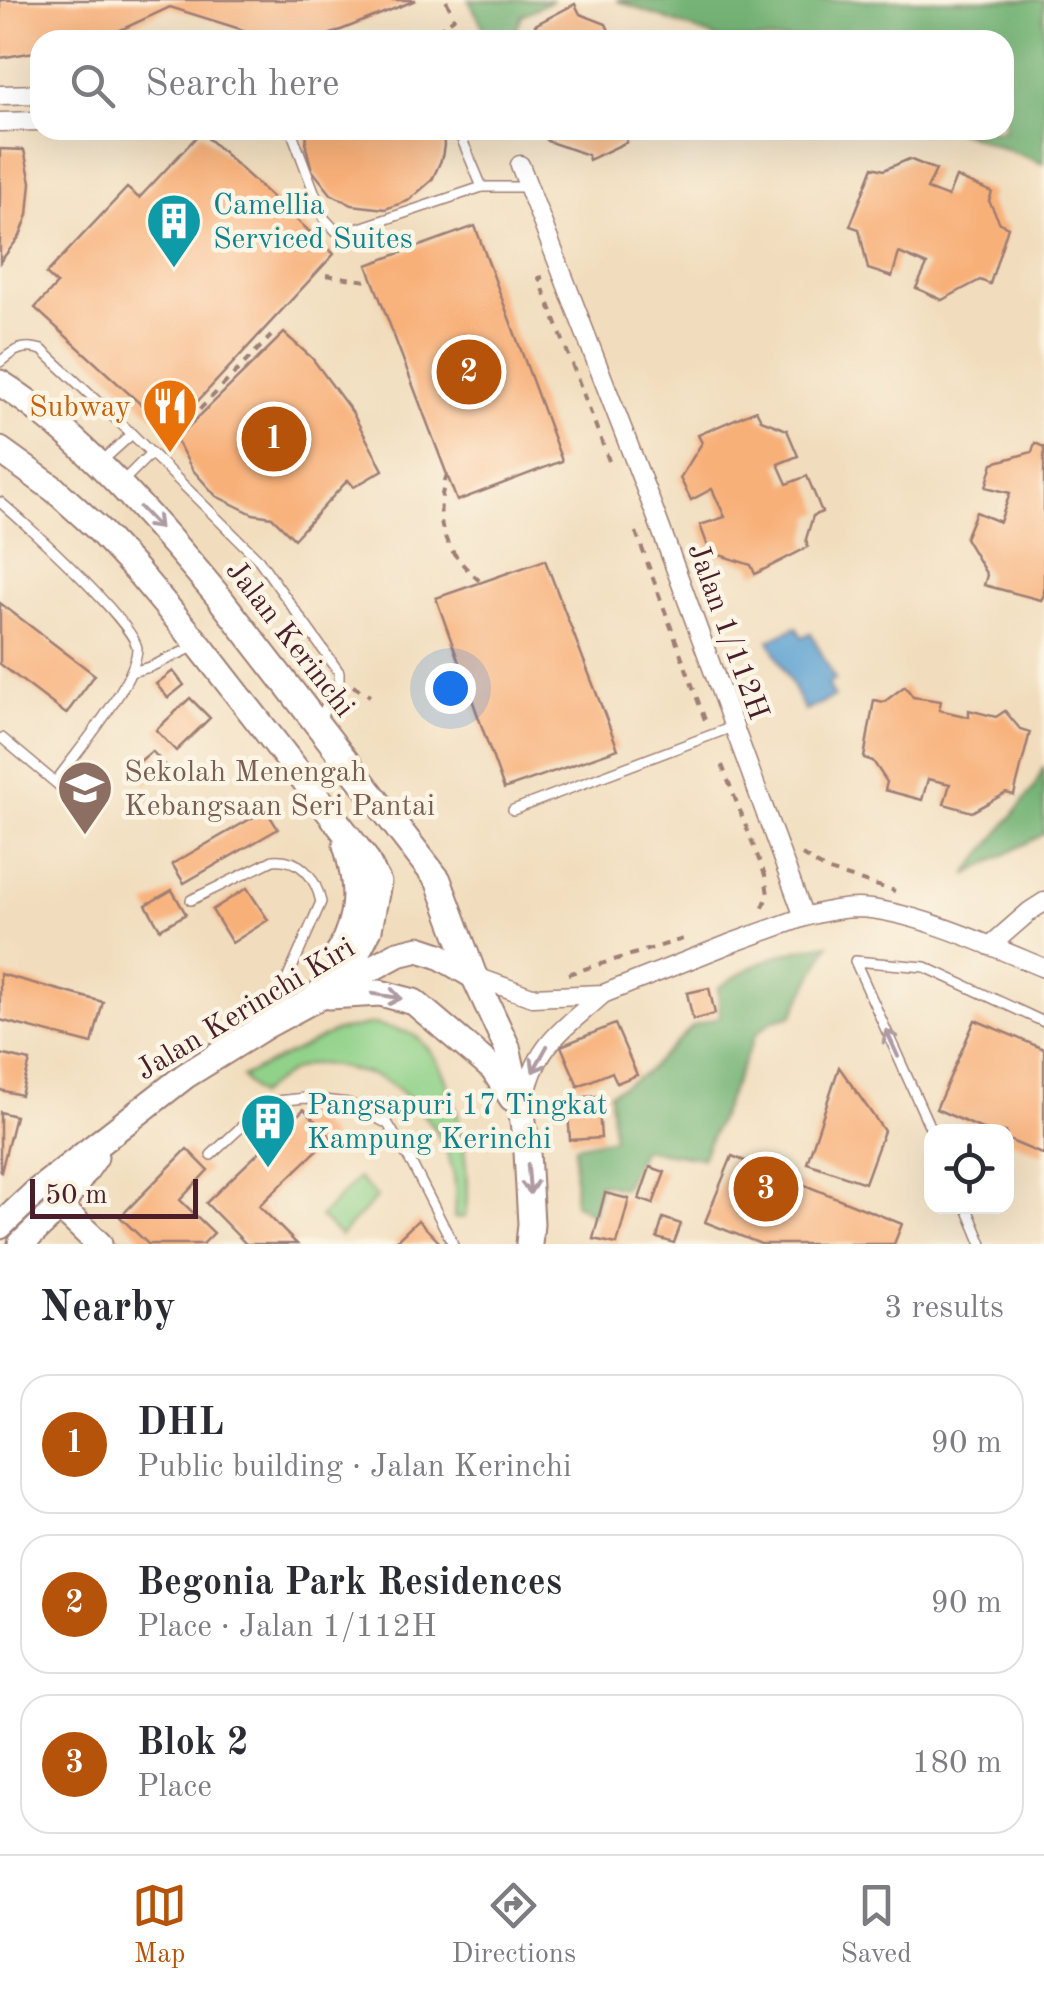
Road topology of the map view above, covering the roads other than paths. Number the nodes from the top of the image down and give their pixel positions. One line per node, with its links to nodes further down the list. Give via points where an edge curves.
1 (30, 94): 2 (street)
2 (0, 95)
3 (30, 120): 4 (street)
4 (0, 122)
5 (294, 140): 8 (lane, via 324,218 336,231 353,232)
6 (462, 140): 8 (lane)
7 (520, 165): 9 (street, Jalan 1/112H)
8 (482, 187): 9 (lane)
9 (528, 187): 21 (street, Jalan 1/112H)
10 (0, 362): 12 (lane, via 20,347 42,350)
11 (0, 383): 15 (main road, Jalan Kerinchi)
12 (132, 434): 14 (lane); 15 (lane)
13 (0, 450): 18 (main road, via 97,528)
14 (153, 455): 16 (lane); 20 (lane, via 259,560 336,665 339,687)
15 (98, 465): 16 (main road, Jalan Kerinchi)
16 (118, 486): 20 (main road, Jalan Kerinchi, one-way to 20, via 180,550)
17 (0, 502): 19 (lane, via 132,633 137,650)
18 (199, 644): 19 (lane); 33 (main road, via 338,822 354,870 356,908)
19 (131, 672): 23 (lane)
20 (318, 725): 31 (main road, Jalan Kerinchi, via 438,880)
21 (734, 726): 25 (lane); 28 (street, Jalan 1/112H)
22 (2, 738): 23 (lane)
23 (56, 781): 24 (lane)
24 (81, 804)
25 (513, 810)
26 (191, 900): 35 (lane, via 273,860 305,868 318,887 320,902)
27 (1044, 902): 29 (street)
28 (804, 917): 29 (street, via 858,908 886,912); 32 (street)
29 (990, 946): 30 (street)
30 (1044, 968)
31 (474, 976): 32 (street, via 532,997); 33 (main road, Jalan Kerinchi Kiri, via 430,953 398,954); 36 (main road, Jalan Kerinchi, via 507,1046)
32 (603, 994): 36 (street, one-way to 36, via 543,1050)
33 (314, 999): 35 (main road, Jalan Kerinchi Kiri); 36 (main road, Jalan Kerinchi, one-way to 36, via 380,993 414,1002 493,1069)
34 (1044, 1022): 37 (lane, one-way to 34, via 855,960 924,966)
35 (267, 1026): 38 (main road, Jalan Kerinchi Kiri, via 185,1076)
36 (522, 1114): 46 (main road, Jalan Kerinchi, one-way to 46)
37 (928, 1124)
38 (110, 1134): 40 (main road, Jalan Kerinchi Kiri); 42 (main road, Jalan Kerinchi Kiri)
39 (211, 1155): 45 (lane, via 268,1102 350,1102 388,1124)
40 (60, 1207): 43 (main road, Jalan Kerinchi Kiri); 44 (main road)
41 (969, 1214): 47 (lane)
42 (0, 1226)
43 (21, 1244)
44 (99, 1244)
45 (453, 1244)
46 (529, 1244)
47 (982, 1244)

